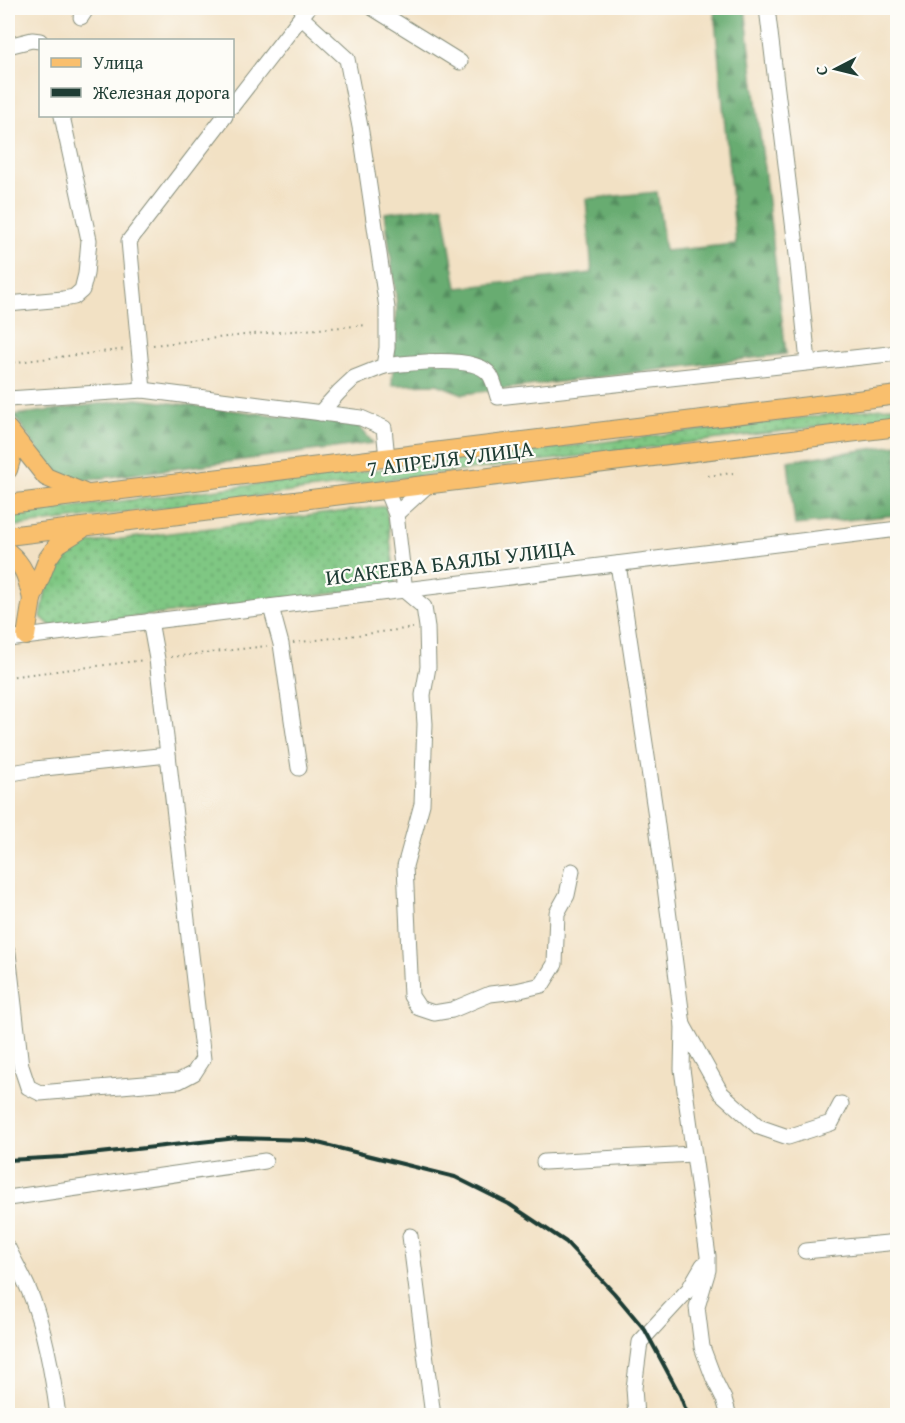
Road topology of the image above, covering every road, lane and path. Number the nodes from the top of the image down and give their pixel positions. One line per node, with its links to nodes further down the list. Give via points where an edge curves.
1 (373, 8): 6 (street)
2 (767, 8): 15 (street)
3 (305, 12): 7 (street); 17 (street, via 347,59 387,308)
4 (39, 40): 5 (street)
5 (8, 46)
6 (460, 62)
7 (234, 103)
8 (62, 117): 10 (street, via 89,240 82,290 74,297)
9 (224, 117): 18 (street, via 129,241)
10 (8, 304)
11 (368, 325): 12 (path)
12 (153, 345)
13 (130, 349): 16 (path)
14 (897, 353): 15 (street)
15 (808, 362): 17 (street, via 498,398 490,374 476,365 445,361)
16 (8, 363)
17 (384, 366): 21 (street, via 354,378)
18 (143, 390): 20 (street); 21 (street)
19 (897, 395): 25 (main road, 7 АПРЕЛЯ УЛИЦА)
20 (8, 399)
21 (320, 413): 25 (street, via 361,418 384,428)
22 (897, 427): 29 (main road, 7 АПРЕЛЯ УЛИЦА)
23 (8, 429): 31 (main road, via 46,477)
24 (8, 442): 26 (main road)
25 (387, 458): 31 (main road, 7 АПРЕЛЯ УЛИЦА)
26 (8, 470)
27 (732, 473): 28 (path)
28 (708, 476)
29 (429, 484): 30 (main road, 7 АПРЕЛЯ УЛИЦА); 33 (street)
30 (386, 490): 33 (street); 34 (main road, 7 АПРЕЛЯ УЛИЦА)
31 (89, 494): 32 (main road, 7 АПРЕЛЯ УЛИЦА)
32 (8, 504)
33 (396, 514): 39 (street)
34 (85, 526): 36 (main road, 7 АПРЕЛЯ УЛИЦА); 40 (main road, via 58,544 48,558)
35 (897, 529): 38 (street, ИСАКЕЕВА БАЯЛЫ УЛИЦА)
36 (8, 536)
37 (8, 552): 40 (main road, via 21,564)
38 (618, 564): 39 (street, ИСАКЕЕВА БАЯЛЫ УЛИЦА); 54 (street, via 656,810)
39 (405, 591): 41 (street, ИСАКЕЕВА БАЯЛЫ УЛИЦА); 43 (street, via 424,607)
40 (32, 599): 44 (main road)
41 (271, 607): 42 (street, ИСАКЕЕВА БАЯЛЫ УЛИЦА); 46 (street)
42 (150, 621): 44 (street, ИСАКЕЕВА БАЯЛЫ УЛИЦА); 47 (street)
43 (428, 627): 46 (path); 52 (street, via 422,804 405,866 411,996 419,1008 434,1013 452,1010 490,994 542,985 555,964 556,913 567,895)
44 (26, 636): 45 (street, ИСАКЕЕВА БАЯЛЫ УЛИЦА)
45 (8, 639)
46 (281, 644): 47 (path); 50 (street)
47 (157, 659): 48 (path); 49 (street)
48 (8, 677)
49 (168, 755): 51 (street, via 35,769); 53 (street, via 203,1059 194,1073 179,1081 40,1093 28,1087 21,1066)
50 (299, 768)
51 (8, 776)
52 (572, 871)
53 (8, 953)
54 (683, 1025): 55 (street, via 721,1093 759,1127 788,1137 831,1123); 56 (street, via 682,1069)
55 (842, 1104)
56 (693, 1154): 58 (street); 64 (street)
57 (265, 1161): 59 (street)
58 (543, 1162)
59 (8, 1198)
60 (410, 1236): 66 (street)
61 (897, 1242): 63 (street)
62 (8, 1248): 65 (street, via 32,1299)
63 (805, 1251)
64 (708, 1256): 67 (street, via 689,1289 640,1342 634,1388); 68 (street, via 697,1307 702,1347)
65 (58, 1416)
66 (433, 1416)
67 (636, 1416)
68 (729, 1416)

